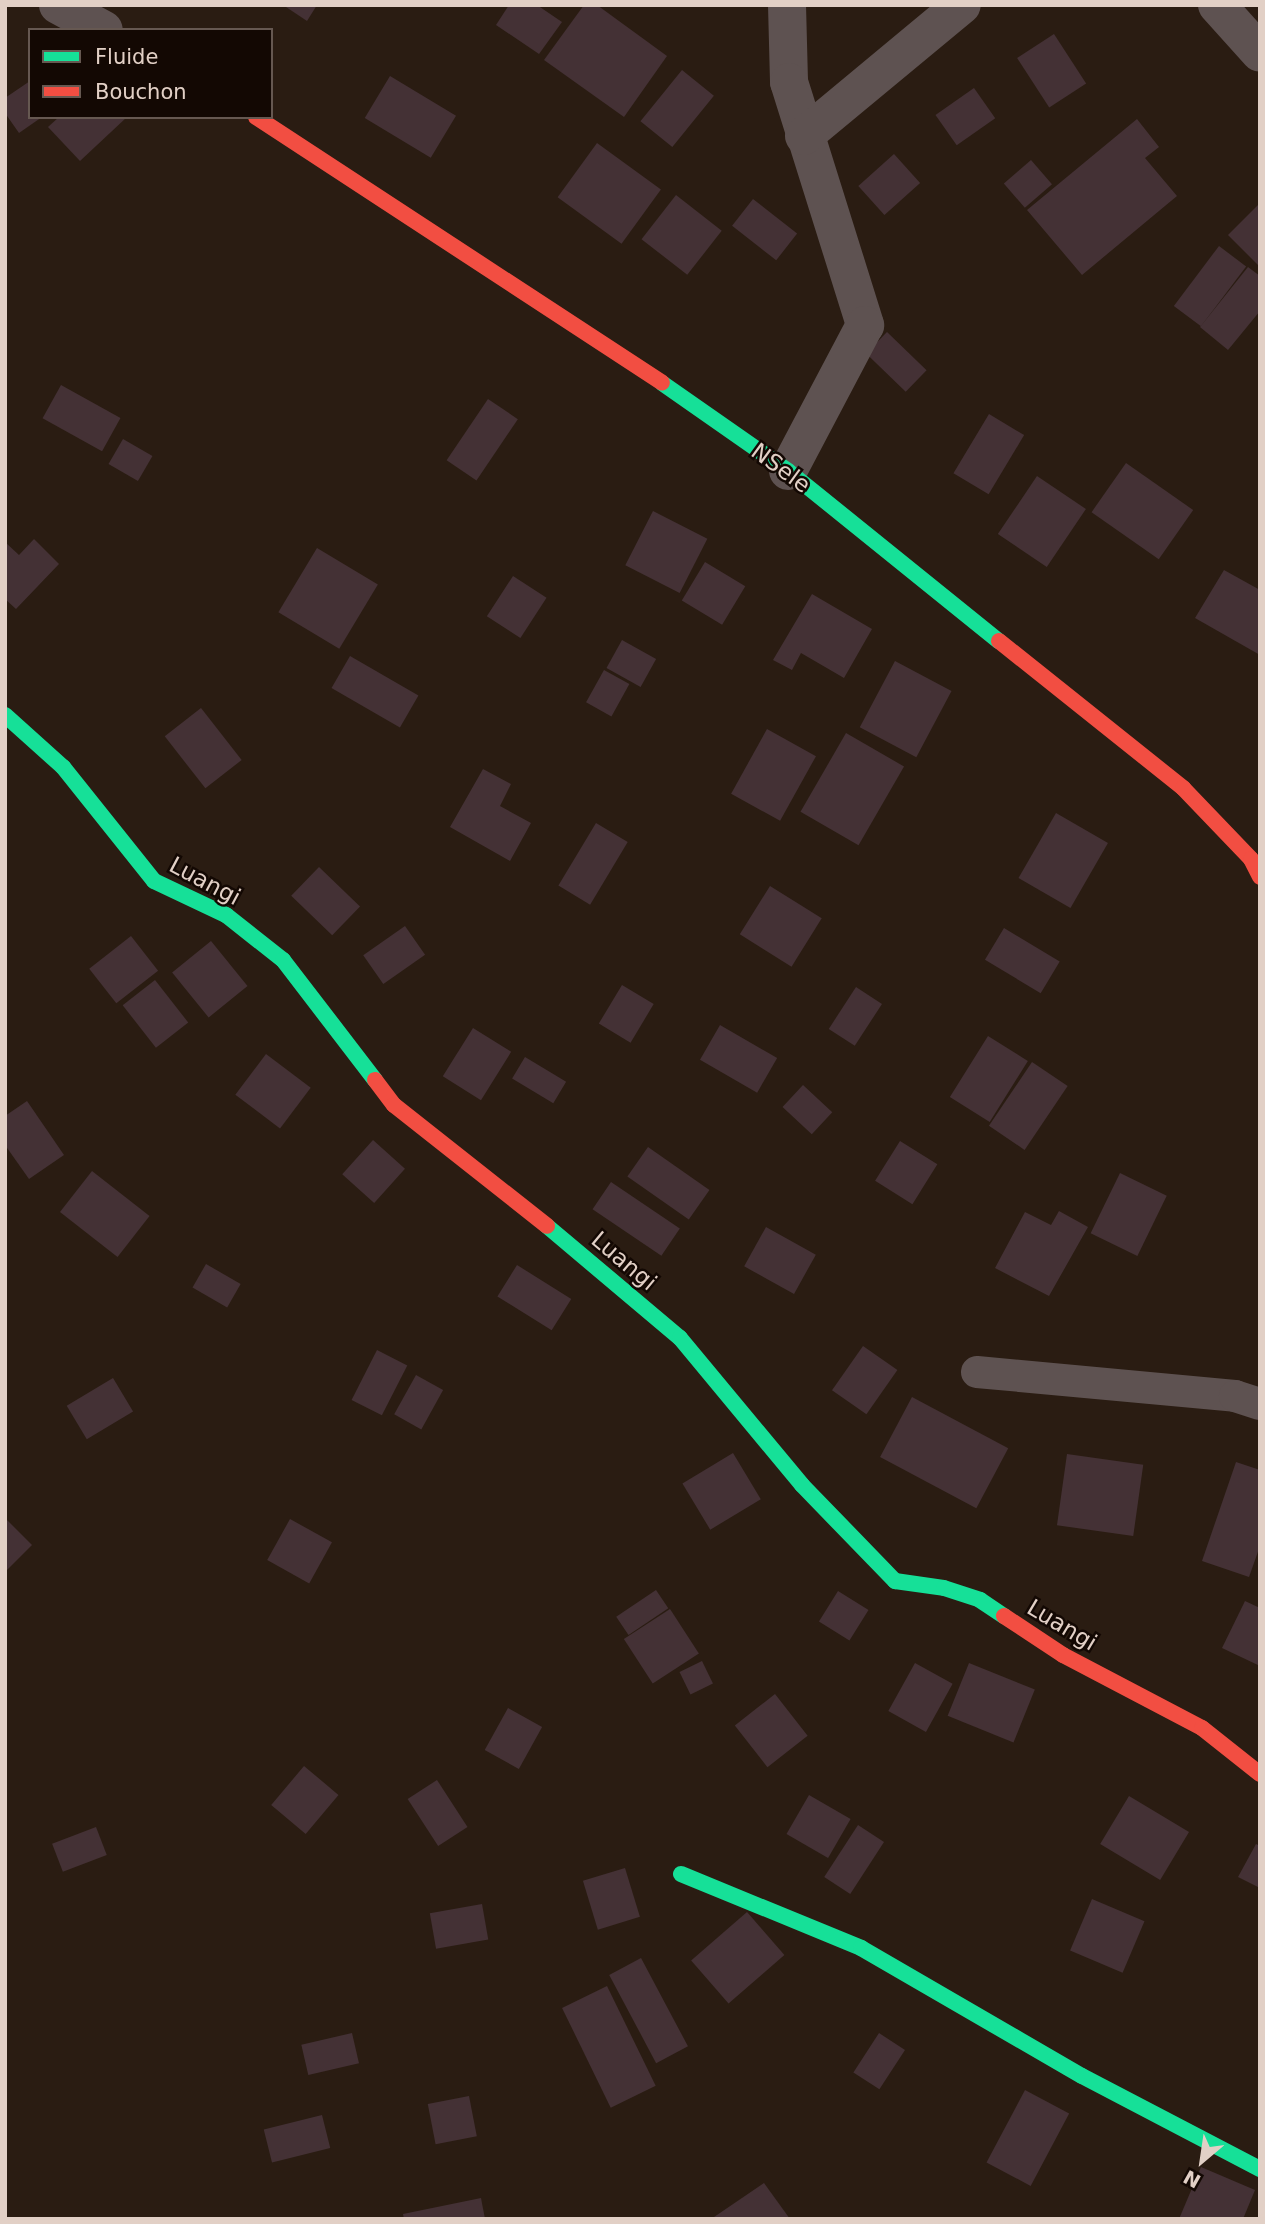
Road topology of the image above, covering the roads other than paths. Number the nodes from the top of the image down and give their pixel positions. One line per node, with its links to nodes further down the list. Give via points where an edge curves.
1 (58, 5): 5 (street)
2 (787, 5): 8 (street, via 789,82)
3 (962, 5): 8 (street)
4 (1217, 5): 6 (street)
5 (100, 28)
6 (1260, 53)
7 (259, 119): 9 (street, NSele, via 629,360)
8 (804, 136): 9 (street, via 865,325)
9 (788, 471): 11 (street, NSele, via 1182,788 1251,859)
10 (5, 715): 14 (street, Luangi, via 63,767 154,881 226,915 283,960 394,1105 463,1154 680,1338 802,1485 895,1581 943,1588 979,1600 1063,1655 1202,1728)
11 (1260, 877)
12 (977, 1372): 13 (lane, via 1235,1396)
13 (1260, 1404)
14 (1260, 1774)
15 (681, 1874): 16 (street, via 861,1948 1082,2076)
16 (1260, 2169)

